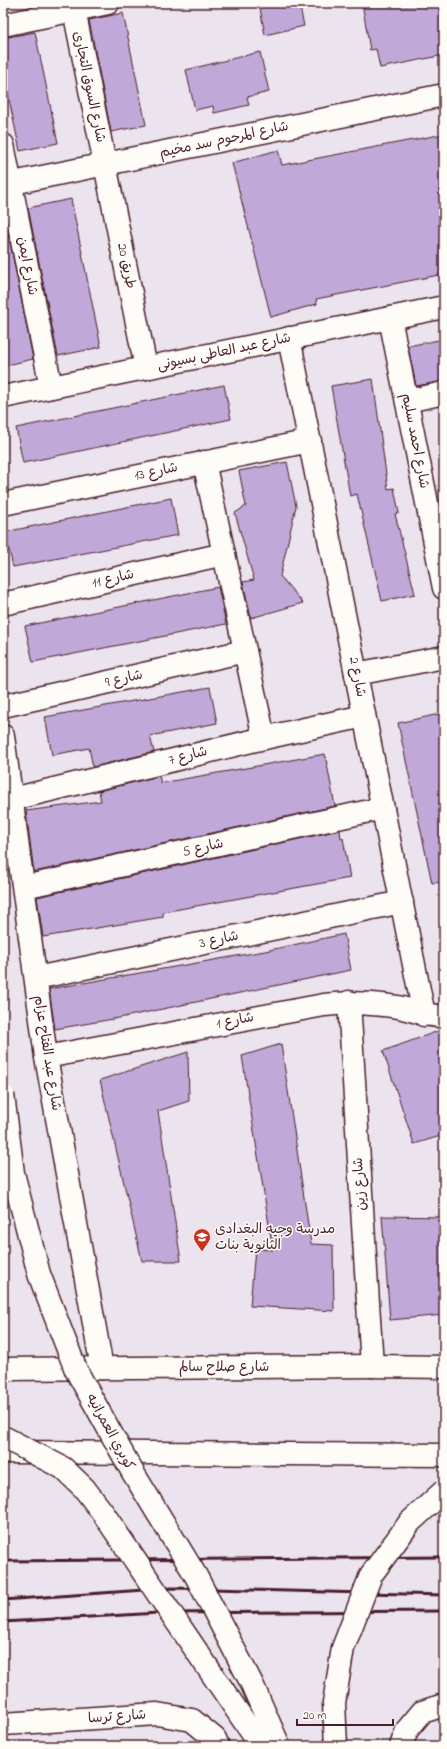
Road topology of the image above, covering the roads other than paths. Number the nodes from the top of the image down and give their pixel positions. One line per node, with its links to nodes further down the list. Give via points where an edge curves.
1 (108, 3): 2 (main road)
2 (74, 10): 3 (main road); 6 (main road, شارع السوق التجارى)
3 (3, 25)
4 (444, 95): 6 (main road, شارع المرحوم سد مخيم)
5 (3, 145): 7 (main road, شارع ايمن)
6 (105, 164): 7 (main road, شارع المرحوم سد مخيم); 11 (main road, طريق 20)
7 (7, 185): 12 (main road, شارع ايمن)
8 (444, 307): 9 (main road, شارع عبد العاطى بسيونى)
9 (390, 318): 10 (main road, شارع عبد العاطى بسيونى); 15 (main road, شارع احمد سليم)
10 (289, 338): 11 (main road, شارع عبد العاطى بسيونى); 16 (main road, شارع 2)
11 (146, 368): 12 (main road, شارع عبد العاطى بسيونى)
12 (51, 387): 14 (main road, شارع عبد العاطى بسيونى)
13 (444, 393): 15 (main road)
14 (3, 397)
15 (407, 401): 20 (main road, شارع احمد سليم)
16 (310, 440): 17 (main road, شارع 13); 24 (main road, شارع 2)
17 (204, 462): 18 (main road, شارع 13); 19 (main road)
18 (3, 504)
19 (224, 554): 21 (main road, شارع 11); 22 (main road)
20 (443, 576)
21 (3, 604)
22 (245, 651): 25 (main road, شارع 9); 28 (main road)
23 (444, 657): 24 (main road)
24 (356, 674): 26 (main road, شارع 2)
25 (3, 706)
26 (364, 716): 28 (main road, شارع 7); 30 (main road, شارع 2)
27 (3, 736): 29 (main road, شارع عبد الفتاح عزام)
28 (264, 738): 29 (main road, شارع 7)
29 (13, 799): 31 (main road, شارع عبد الفتاح عزام)
30 (383, 808): 31 (main road, شارع 5); 32 (main road, شارع 2)
31 (24, 887): 33 (main road, شارع عبد الفتاح عزام)
32 (402, 902): 33 (main road, شارع 3); 35 (main road, شارع 2)
33 (36, 978): 36 (main road, شارع عبد الفتاح عزام)
34 (349, 1002): 35 (main road, شارع 1); 36 (main road, شارع 1); 38 (main road, شارع زين)
35 (434, 1015)
36 (46, 1057): 40 (main road, شارع عبد الفتاح عزام)
37 (3, 1095): 50 (main road, كوبري العمرانيه, bridge, via 13,1173 39,1274 76,1370 196,1576 252,1684)
38 (372, 1366): 39 (main road, شارع صلاح سالم); 40 (main road, شارع صلاح سالم)
39 (444, 1367)
40 (102, 1368): 41 (main road, شارع صلاح سالم)
41 (3, 1369)
42 (3, 1437): 49 (main road, bridge, via 63,1468 84,1488)
43 (441, 1451): 44 (main road)
44 (3, 1452)
45 (444, 1491): 51 (main road, bridge, via 410,1522 371,1575 343,1648 334,1703)
46 (444, 1705): 52 (main road, via 422,1712 407,1730)
47 (3, 1724): 48 (main road, شارع ترسا, via 157,1714 192,1720 215,1739)
48 (218, 1746)
49 (261, 1746)
50 (278, 1746)
51 (336, 1746)
52 (401, 1746)

